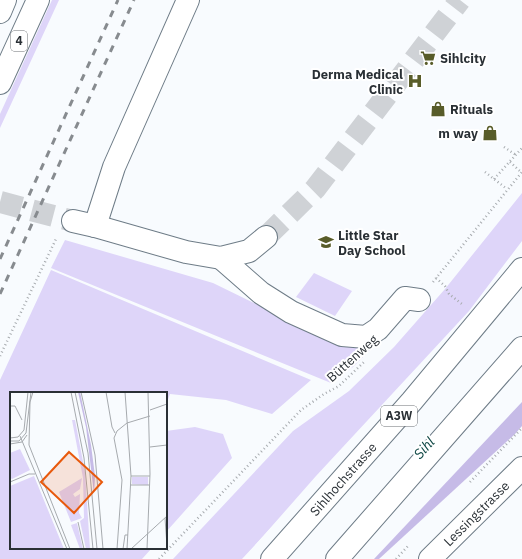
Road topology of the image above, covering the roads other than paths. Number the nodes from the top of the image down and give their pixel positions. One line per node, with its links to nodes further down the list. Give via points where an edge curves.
1 (5, 0): 4 (main road)
2 (38, 0): 5 (main road, 4)
3 (188, 0): 7 (main road, via 114,167)
4 (0, 12)
5 (0, 83)
6 (73, 221): 7 (main road)
7 (95, 226): 9 (main road, via 186,252)
8 (266, 237): 9 (main road, via 249,251)
9 (221, 258): 11 (main road, via 261,293 291,312 342,335 366,337 378,329 405,298)
10 (522, 269): 14 (main road, Sihlhochstrasse / A3W, via 412,401)
11 (419, 300)
12 (522, 348): 15 (main road)
13 (522, 468): 16 (main road, Lessingstrasse)
14 (272, 559)
15 (337, 559)
16 (430, 559)

